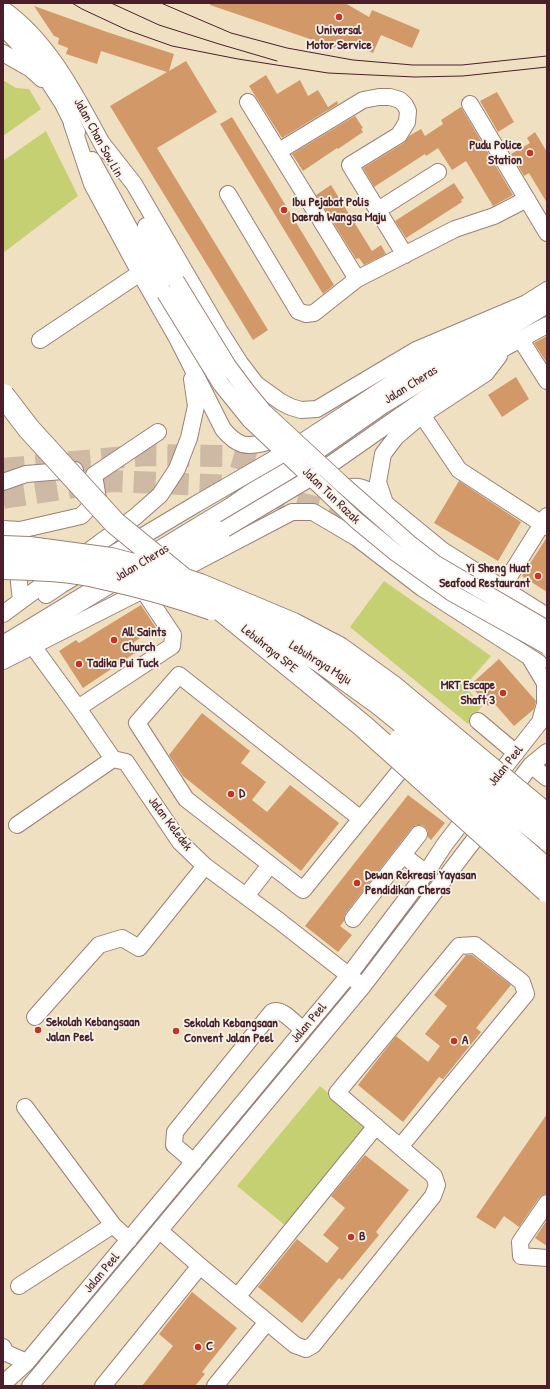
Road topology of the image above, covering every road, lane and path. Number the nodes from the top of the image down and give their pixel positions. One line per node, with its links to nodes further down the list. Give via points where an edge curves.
1 (3, 9): 8 (street, Jalan Chan Sow Lin, via 45,50 72,89)
2 (3, 26): 4 (street, Jalan Chan Sow Lin, via 36,62)
3 (3, 53): 4 (street, via 31,69)
4 (54, 89): 7 (street, Jalan Chan Sow Lin)
5 (248, 102): 9 (street)
6 (470, 104): 12 (street)
7 (72, 124): 16 (street, via 92,184); 20 (street, Jalan Chan Sow Lin)
8 (101, 142): 18 (street, Jalan Chan Sow Lin); 28 (street, via 134,184 219,330)
9 (279, 151): 13 (street, via 363,100 384,97 400,100 408,111 407,122 399,135 350,165); 17 (street)
10 (438, 172): 13 (street)
11 (228, 194): 17 (street, via 298,311 314,313)
12 (527, 199): 14 (street); 15 (street, via 494,216 455,229)
13 (378, 210): 15 (street)
14 (547, 233)
15 (405, 256): 17 (street)
16 (140, 273): 23 (street); 25 (street)
17 (357, 279)
18 (176, 281): 32 (street, Jalan Tun Razak, bridge, via 228,366 246,390 264,412)
19 (547, 290): 21 (street)
20 (165, 293): 33 (street, Jalan Tun Razak, bridge, via 221,384 250,420)
21 (538, 302): 28 (street, via 416,350 317,409 301,410 291,407); 32 (street, via 407,373); 36 (main road, Jalan Cheras, via 471,348 382,403)
22 (547, 325): 24 (street)
23 (40, 340)
24 (514, 343): 27 (street); 30 (street, via 486,373); 34 (street, via 428,397)
25 (191, 368): 28 (street, via 223,429 231,439 241,444 267,442 276,426 274,416); 48 (street, via 196,406 189,438 177,469 160,495 135,517)
26 (3, 379): 79 (highway, Lebuhraya SPE, bridge, via 33,420 122,518 372,714)
27 (547, 381)
28 (256, 384)
29 (3, 395): 81 (highway, Lebuhraya SPE, bridge, via 29,429 115,523 363,726)
30 (422, 415): 39 (street, via 396,437 383,454 378,482); 40 (street, via 459,470)
31 (158, 432): 35 (street)
32 (299, 443): 33 (street); 34 (street, Jalan Tun Razak, bridge)
33 (286, 452): 37 (street, Jalan Tun Razak, bridge); 51 (street, bridge, via 61,584)
34 (325, 468): 37 (street); 52 (street, Jalan Tun Razak, bridge, via 352,494 436,564)
35 (94, 475): 38 (street, via 77,470 33,473); 42 (street, via 98,499 81,516)
36 (279, 476): 53 (main road, Jalan Cheras, via 138,551); 56 (main road, Jalan Cheras, via 232,508)
37 (312, 477): 55 (street, Jalan Tun Razak, bridge, via 356,520 445,588); 57 (street, bridge)
38 (3, 482)
39 (385, 503): 43 (street, via 360,486 350,487 340,495 336,512 342,523); 46 (street, via 442,550)
40 (545, 522): 46 (street)
41 (3, 529): 42 (street)
42 (20, 530): 48 (street)
43 (357, 538): 47 (street, via 313,512 292,512); 58 (street, via 422,588)
44 (3, 547): 69 (highway, Lebuhraya Maju, bridge, via 111,559 157,571 200,585 293,624 339,648 393,687)
45 (3, 568): 73 (highway, Lebuhraya Maju, bridge, via 102,577 220,611 279,638 320,661 377,702)
46 (502, 588): 50 (street)
47 (143, 590): 54 (street); 61 (street, via 173,636 172,646)
48 (21, 600): 49 (street)
49 (3, 614)
50 (547, 616)
51 (3, 625)
52 (547, 629)
53 (3, 637)
54 (32, 645): 59 (street); 61 (street, Jalan Keledek)
55 (547, 646)
56 (3, 647)
57 (3, 655)
58 (530, 658): 60 (street); 64 (street, Jalan Peel, via 545,684 545,704 540,722)
59 (3, 661)
60 (547, 668)
61 (78, 708): 65 (street, Jalan Keledek)
62 (478, 721): 64 (street)
63 (547, 752): 66 (street, Jalan Peel)
64 (516, 753): 74 (street, Jalan Peel)
65 (113, 759): 71 (street); 78 (street, Jalan Keledek, via 126,762 180,842)
66 (531, 765): 68 (street); 76 (street, Jalan Peel)
67 (399, 772): 70 (street)
68 (547, 778)
69 (547, 815)
70 (361, 819): 77 (street, via 303,890); 77 (street, via 179,675 137,723 186,799)
71 (17, 825)
72 (419, 834): 75 (street)
73 (547, 839)
74 (445, 844): 76 (street); 80 (street, Jalan Peel)
75 (403, 854): 80 (street); 83 (street)
76 (461, 857): 85 (street, Jalan Peel)
77 (270, 865): 82 (street)
78 (206, 866): 82 (street, Jalan Keledek); 86 (street, via 139,948 122,938 99,945)
79 (547, 870)
80 (426, 873): 84 (street, Jalan Peel)
81 (547, 891)
82 (246, 896): 84 (street, Jalan Keledek)
83 (353, 919)
84 (349, 975): 85 (street, Jalan Keledek); 87 (street, Jalan Peel)
85 (363, 986): 94 (street, Jalan Peel)
86 (35, 1017)
87 (303, 1030): 91 (street, Jalan Peel); 91 (street, via 280,1011 272,1012 175,1132 174,1145)
88 (25, 1106): 93 (street)
89 (376, 1126): 90 (street); 90 (street, via 337,1093 459,946 475,944 522,982 526,994); 99 (street)
90 (400, 1147): 100 (street, via 434,1176 437,1186 433,1196 313,1345 306,1349 295,1345)
91 (194, 1162): 95 (street, Jalan Peel)
92 (547, 1203): 96 (street, via 520,1242 521,1256)
93 (114, 1225): 95 (street); 98 (street)
94 (160, 1231): 97 (street); 104 (street, Jalan Peel)
95 (129, 1240): 102 (street, Jalan Peel)
96 (547, 1258)
97 (200, 1266): 99 (street); 105 (street)
98 (18, 1286)
99 (237, 1297): 100 (street)
100 (267, 1322): 106 (street)
101 (4, 1351): 102 (street)
102 (27, 1362): 103 (street, Jalan Peel)
103 (3, 1384)
104 (30, 1386)
105 (103, 1386)
106 (214, 1386)

